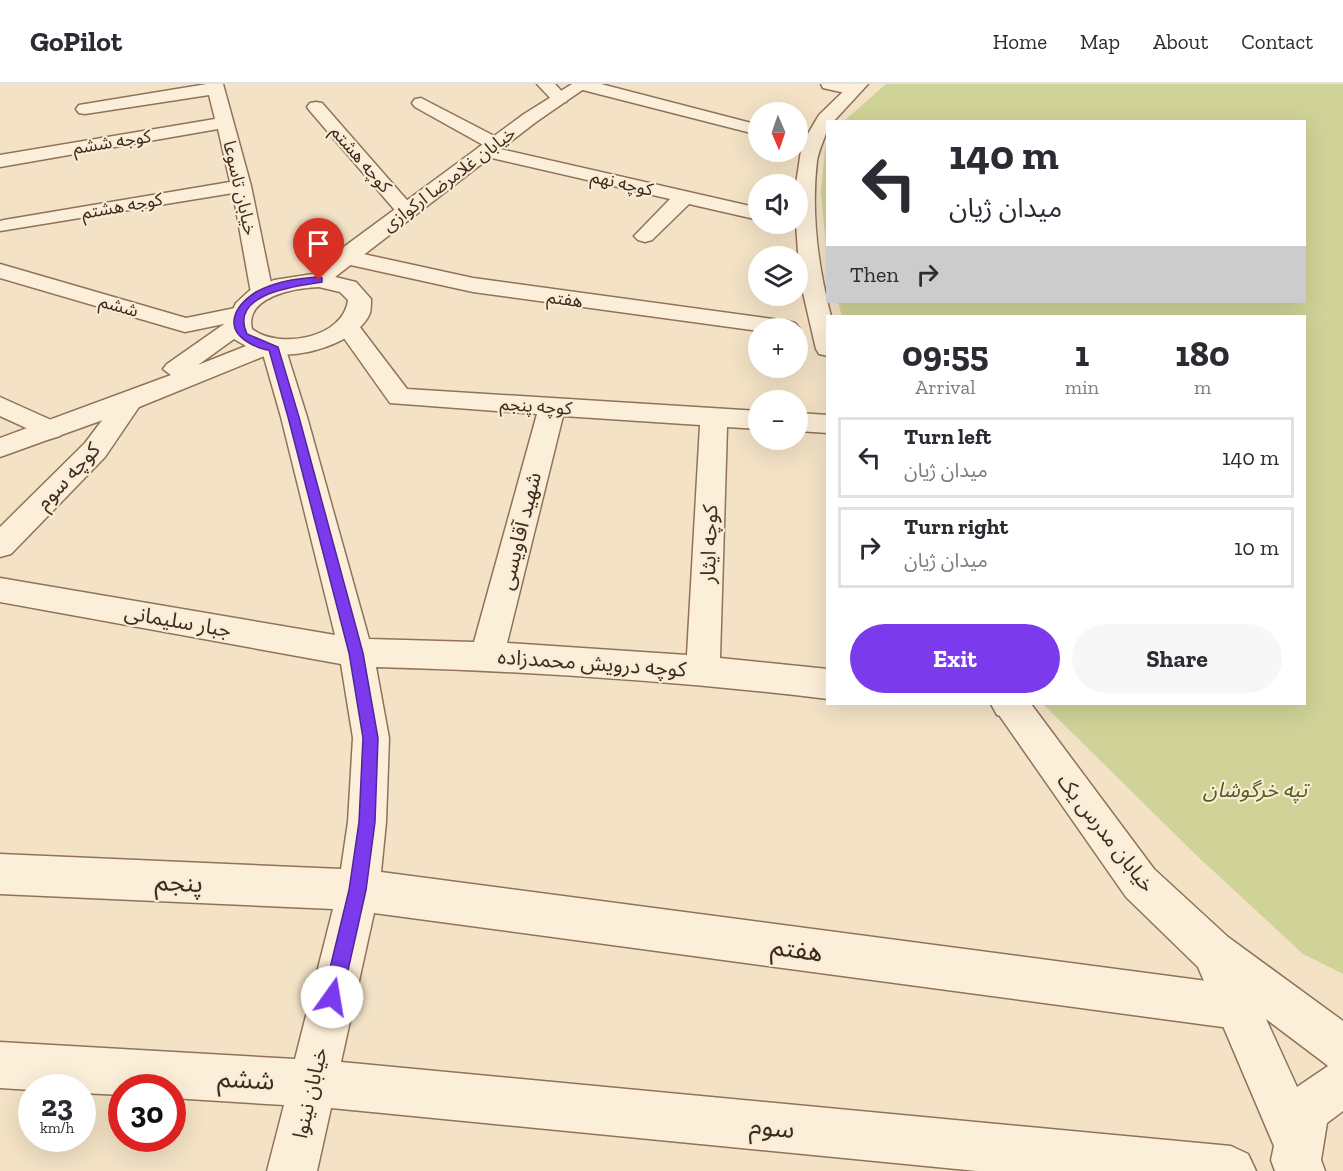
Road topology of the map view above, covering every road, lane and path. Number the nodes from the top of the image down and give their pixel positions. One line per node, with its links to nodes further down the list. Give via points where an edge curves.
1 (545, 84): 6 (street)
2 (582, 84): 6 (street, خیابان غلامرضا ارکوازی); 11 (street)
3 (829, 84): 5 (street)
4 (215, 86): 9 (street); 10 (street, خیابان تاسوعا)
5 (857, 87): 12 (street)
6 (561, 98): 13 (street, خیابان غلامرضا ارکوازی)
7 (421, 103): 13 (street, کوچه نهم)
8 (316, 107): 17 (street, کوچه هشتم)
9 (85, 109)
10 (225, 123): 14 (street, کوجه ششم); 15 (street, خیابان تاسوعا)
11 (748, 127)
12 (808, 138)
13 (491, 147): 16 (street, کوچه نهم); 17 (street, خیابان غلامرضا ارکوازی)
14 (0, 161)
15 (241, 186): 19 (street, کوجه هشتم); 25 (street, خیابان تاسوعا)
16 (684, 197): 18 (street, کوچه نهم); 21 (street)
17 (406, 211): 22 (street, خیابان غلامرضا ارکوازی)
18 (748, 212)
19 (4, 226)
20 (804, 234): 30 (street)
21 (645, 236)
22 (345, 257): 24 (street, خیابان غلامرضا ارکوازی); 27 (street, هفتم, via 473,285)
23 (0, 271): 26 (street, ششم, via 185,325)
24 (319, 280): 25 (street, via 299,281); 28 (street, via 350,287 358,295 358,316)
25 (262, 293): 26 (street, via 248,303)
26 (239, 320): 31 (street, via 243,335); 32 (street)
27 (748, 323)
28 (348, 327): 31 (street, via 313,343); 34 (street, کوچه پنجم, via 399,397)
29 (808, 334): 30 (street)
30 (826, 341)
31 (269, 347): 32 (street); 43 (street, خیابان نینوا, via 294,417)
32 (130, 401): 39 (street); 41 (street, کوچه سوم, via 95,450)
33 (0, 405): 39 (street)
34 (552, 406): 35 (street, کوچه پنجم); 44 (street, شهید آقاویسی)
35 (714, 417): 36 (street, کوچه پنجم); 45 (street, کوچه ایثار)
36 (748, 419)
37 (808, 423): 38 (street)
38 (826, 424)
39 (50, 430): 40 (street)
40 (0, 448)
41 (0, 546)
42 (0, 590): 43 (street, جبار سلیمانی)
43 (356, 653): 44 (street, کوچه درویش محمدزاده); 49 (street, خیابان نینوا, via 371,738 367,822)
44 (487, 656): 45 (street, کوچه درویش محمدزاده)
45 (704, 670): 46 (street, کوچه درویش محمدزاده)
46 (826, 684)
47 (1012, 705): 50 (street, خیابان مدرس یک, via 1140,883)
48 (0, 874): 49 (street, پنجم)
49 (358, 890): 51 (street, هفتم); 54 (street, خیابان نینوا)
50 (1213, 952): 51 (street); 52 (street, خیابان مدرس یک)
51 (1237, 1007): 56 (street)
52 (1343, 1049)
53 (0, 1065): 54 (street, ششم)
54 (312, 1083): 57 (street, خیابان نینوا); 58 (street, سوم)
55 (1343, 1083): 56 (street, via 1306,1109)
56 (1300, 1158)
57 (292, 1171)
58 (1231, 1171)

